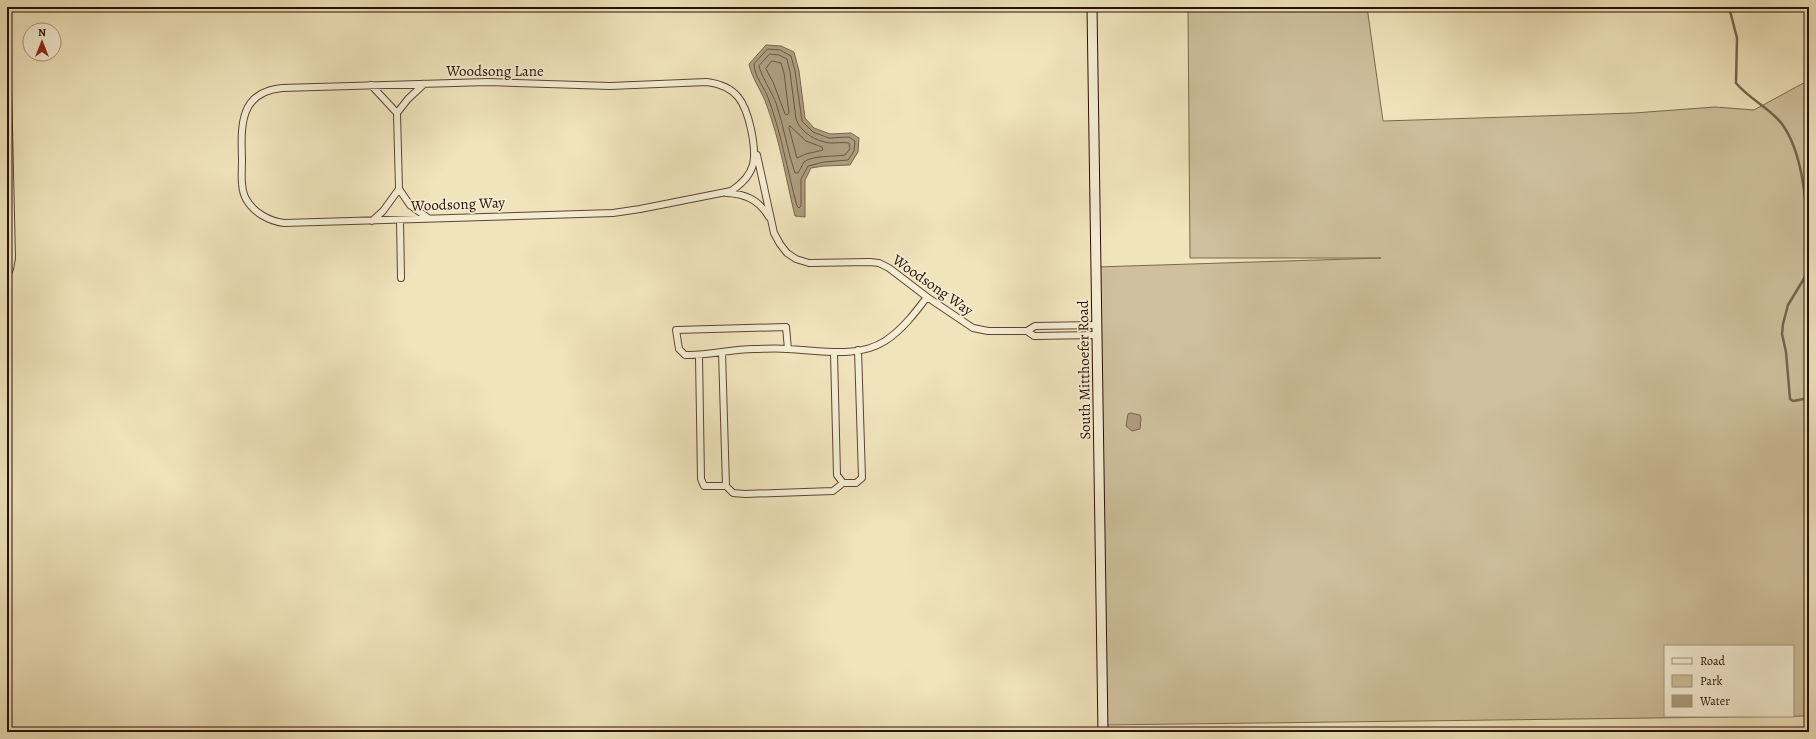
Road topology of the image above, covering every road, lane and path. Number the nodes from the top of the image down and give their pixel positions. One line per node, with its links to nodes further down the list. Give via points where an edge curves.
1 (1092, 7): 17 (main road, South Mitthoefer Road)
2 (424, 84): 4 (street, Woodsong Lane); 5 (street); 6 (street, Woodsong Lane, via 488,82 610,86 707,82 729,89 742,102 748,114)
3 (8, 85): 14 (street, via 12,258)
4 (371, 85): 5 (street); 7 (street, Woodsong Lane, via 282,88 264,93 252,102 243,119)
5 (397, 113): 8 (street)
6 (756, 149): 9 (street, Woodsong Lane, via 754,164 748,175 739,186); 13 (street, Woodsong Lane)
7 (242, 156): 12 (street, Woodsong Way, via 242,183 246,199 262,216 284,223)
8 (399, 189): 10 (street, via 410,204); 12 (street)
9 (724, 193): 10 (street, Woodsong Way, via 618,212); 13 (street, Woodsong Way, via 740,194 750,198 760,205)
10 (428, 218): 11 (street, Woodsong Way)
11 (400, 220): 12 (street, Woodsong Way); 15 (street)
12 (372, 221)
13 (772, 222): 16 (street, Woodsong Way, via 783,249 796,258 813,263 879,264 889,268)
14 (7, 275)
15 (401, 278)
16 (927, 297): 18 (street, Woodsong Way, via 973,328 988,331); 21 (street, via 899,330 885,341)
17 (1097, 325): 18 (street, Woodsong Way, via 1035,326); 19 (main road, South Mitthoefer Road)
18 (1027, 331): 19 (street, Woodsong Way, via 1034,336)
19 (1097, 335): 27 (main road, South Mitthoefer Road)
20 (788, 349): 22 (street); 23 (street); 24 (street, via 786,327 676,330 679,349 685,355)
21 (858, 350): 23 (street); 25 (street, via 862,478 856,483)
22 (722, 352): 24 (street); 26 (street)
23 (834, 353): 25 (street, via 837,474)
24 (699, 356): 26 (street, via 701,479 704,486)
25 (843, 483): 26 (street, via 833,491 745,494 733,493)
26 (726, 486)
27 (1103, 732)

